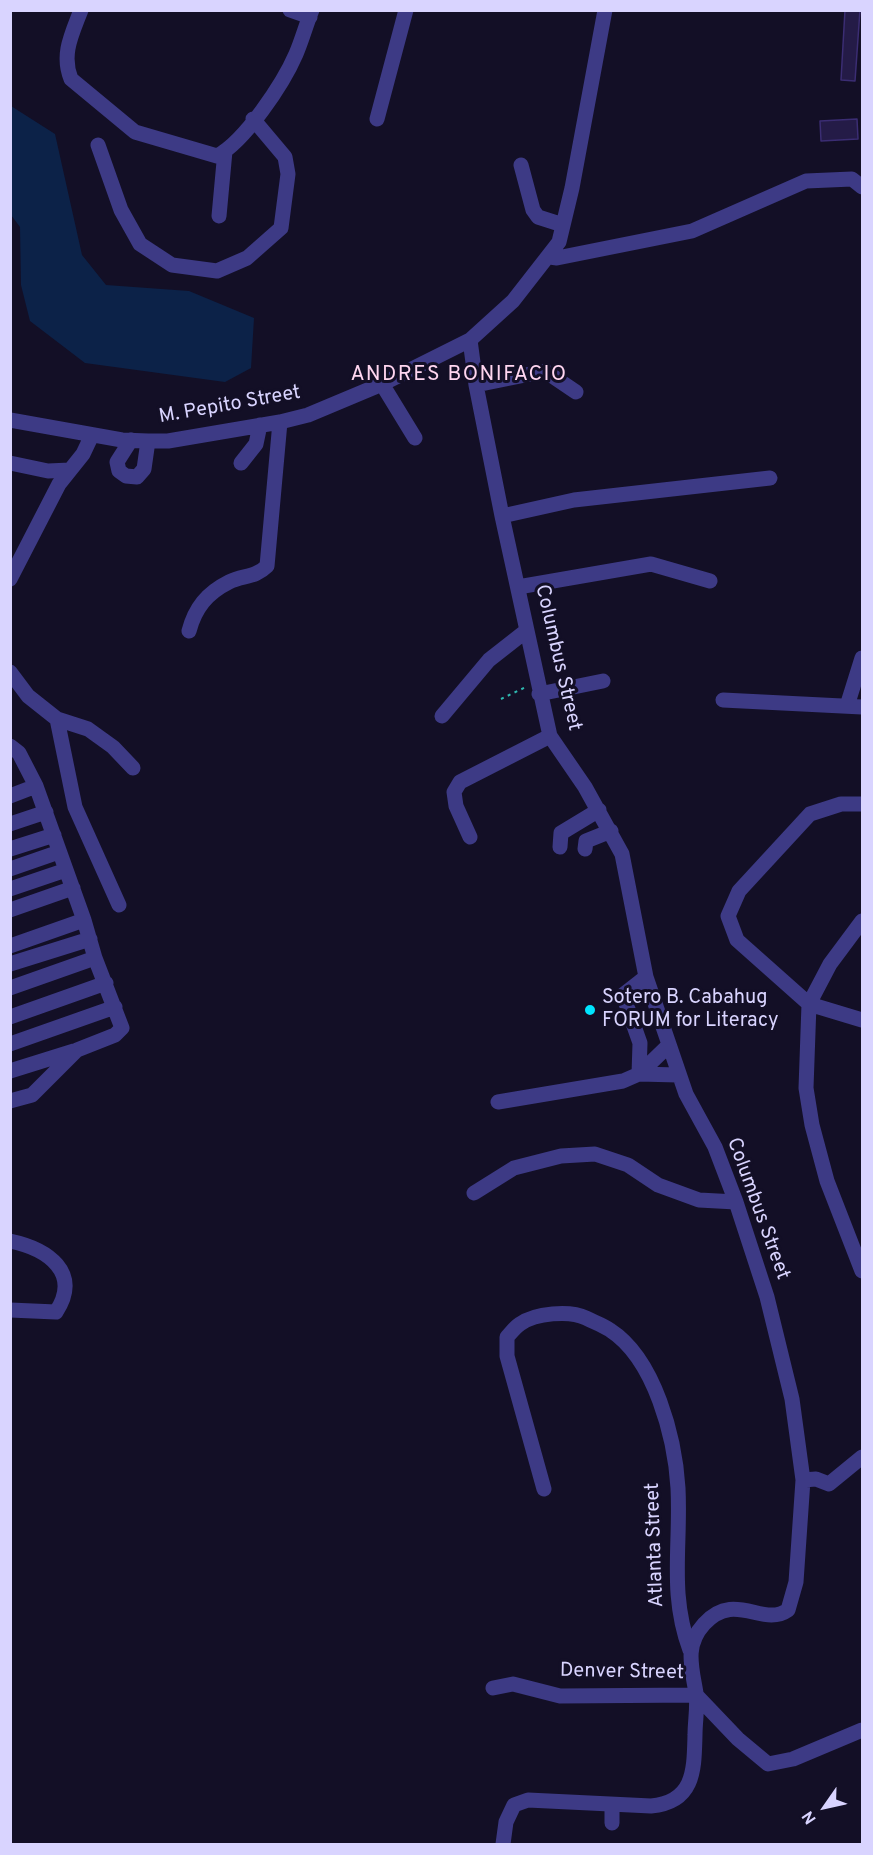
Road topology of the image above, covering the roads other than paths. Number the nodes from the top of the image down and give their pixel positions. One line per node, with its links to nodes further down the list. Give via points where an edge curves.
1 (81, 10): 9 (street, via 67,47 66,68 71,80 135,132 207,154 217,156)
2 (290, 10): 5 (street)
3 (406, 10): 7 (street)
4 (605, 10): 13 (street, M. Pepito Street)
5 (311, 14): 6 (street, via 295,55)
6 (254, 119): 8 (street, via 285,157 288,174 281,228 247,258 217,271 172,265 140,244 121,210); 9 (street)
7 (377, 119)
8 (98, 145)
9 (225, 151): 12 (street)
10 (521, 165): 13 (street, via 538,217)
11 (862, 187): 14 (street, via 852,179 806,181 692,231 557,258)
12 (219, 216)
13 (564, 225): 14 (street, M. Pepito Street)
14 (550, 256): 15 (street, M. Pepito Street, via 513,301)
15 (470, 340): 16 (street, M. Pepito Street); 17 (street, Columbus Street)
16 (382, 384): 20 (street, M. Pepito Street, via 308,415); 23 (street)
17 (476, 385): 18 (street, via 545,371); 30 (street, Columbus Street)
18 (576, 392)
19 (10, 420): 22 (street, M. Pepito Street)
20 (280, 422): 21 (street, M. Pepito Street); 35 (street, via 267,566 259,574 229,582 206,597 195,610)
21 (260, 425): 25 (street, M. Pepito Street); 27 (street, via 256,444)
22 (92, 435): 24 (street, M. Pepito Street); 28 (street)
23 (415, 438)
24 (127, 447): 25 (street, M. Pepito Street); 25 (street, via 117,462 119,471 137,477)
25 (147, 448)
26 (10, 463): 28 (street, via 48,471)
27 (241, 463)
28 (70, 470): 31 (street)
29 (770, 478): 30 (street, via 574,500)
30 (502, 516): 33 (street, Columbus Street)
31 (10, 579)
32 (710, 581): 33 (street, via 651,564)
33 (518, 587): 34 (street, Columbus Street)
34 (526, 630): 39 (street, Columbus Street); 42 (street, via 489,660)
35 (189, 631)
36 (862, 658): 41 (street)
37 (10, 672): 43 (street, via 28,696)
38 (603, 681): 39 (street)
39 (538, 688): 44 (street, Columbus Street)
40 (723, 700): 41 (street)
41 (855, 706)
42 (442, 716)
43 (57, 719): 47 (street, via 88,729); 66 (street, via 75,807)
44 (551, 738): 46 (street); 52 (street, Columbus Street); 57 (street, via 460,782 454,792 456,806)
45 (17, 755): 48 (street); 49 (street)
46 (522, 760)
47 (133, 768)
48 (10, 770)
49 (36, 786): 50 (street); 53 (street)
50 (10, 796)
51 (862, 804): 77 (street, via 842,804 810,814 739,891 728,916 737,940)
52 (599, 810): 55 (street, Columbus Street); 58 (street, via 561,833)
53 (46, 812): 54 (street); 56 (street)
54 (10, 824)
55 (611, 831): 60 (street, via 586,842); 74 (street, Columbus Street, via 622,854)
56 (54, 835): 59 (street); 61 (street)
57 (470, 837)
58 (560, 848)
59 (10, 849)
60 (585, 849)
61 (59, 852): 62 (street); 63 (street)
62 (10, 869)
63 (66, 870): 64 (street); 65 (street)
64 (73, 888): 67 (street); 68 (street)
65 (10, 890)
66 (119, 905)
67 (10, 910)
68 (84, 920): 70 (street); 71 (street)
69 (862, 921): 77 (street, via 830,964)
70 (90, 939): 72 (street); 73 (street)
71 (10, 946)
72 (95, 958): 75 (street); 76 (street)
73 (10, 964)
74 (646, 977): 82 (street, Columbus Street); 85 (street, via 623,995 640,1043)
75 (106, 983): 78 (street); 79 (street)
76 (10, 988)
77 (809, 1004): 80 (street); 93 (street, via 806,1088 812,1125 827,1181)
78 (116, 1008): 81 (street); 83 (street, via 122,1028 115,1035)
79 (10, 1017)
80 (862, 1020)
81 (10, 1044)
82 (668, 1046): 85 (street); 86 (street, Columbus Street)
83 (77, 1050): 84 (street); 88 (street, via 37,1091)
84 (10, 1071)
85 (639, 1074): 86 (street); 89 (street, via 623,1081)
86 (678, 1075): 91 (street, Columbus Street)
87 (10, 1083): 88 (street)
88 (13, 1100)
89 (498, 1102)
90 (474, 1193): 91 (street, via 514,1168 561,1156 595,1154 628,1165 658,1185 699,1200)
91 (736, 1202): 96 (street, Columbus Street, via 766,1296 792,1399)
92 (10, 1241): 94 (street, via 52,1258 65,1277 65,1298 56,1312)
93 (862, 1271)
94 (10, 1310)
95 (862, 1457): 96 (street, via 829,1484)
96 (803, 1480): 98 (street, Columbus Street, via 800,1603 771,1617 739,1607 722,1612 705,1623)
97 (544, 1489): 98 (street, Atlanta Street, via 507,1356 507,1337 521,1323 576,1313 611,1330 638,1356 663,1407 678,1488 676,1592 680,1625)
98 (690, 1650): 100 (street)
99 (493, 1688): 100 (street, Denver Street, via 513,1684 560,1696)
100 (696, 1695): 101 (street, Denver Street, via 768,1764 793,1759); 102 (street, via 694,1771 683,1793 662,1805)
101 (862, 1730)
102 (612, 1806): 103 (street); 104 (street, via 528,1800 514,1805 506,1822)
103 (612, 1823)
104 (503, 1845)

